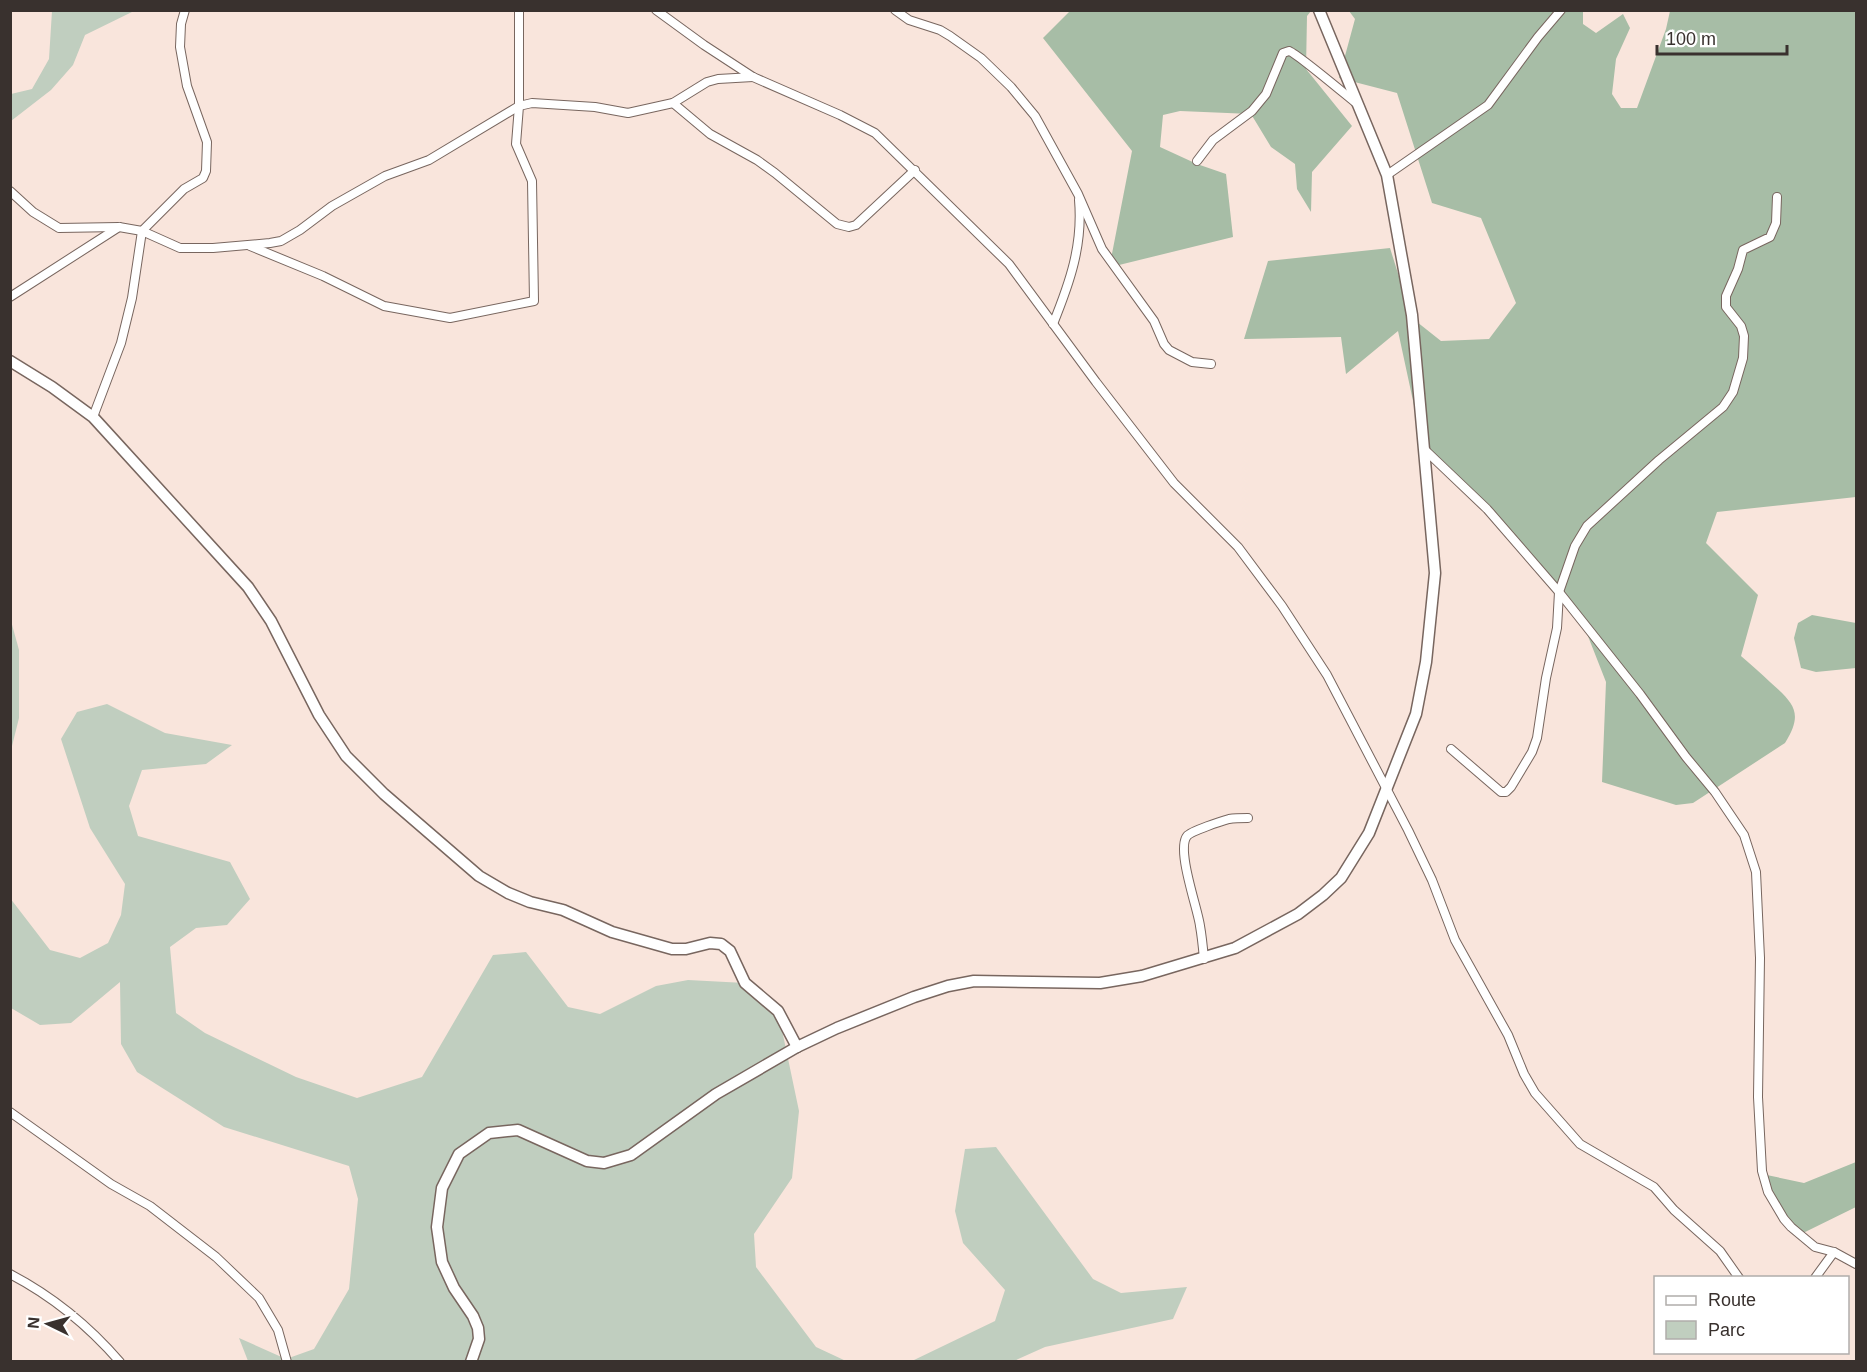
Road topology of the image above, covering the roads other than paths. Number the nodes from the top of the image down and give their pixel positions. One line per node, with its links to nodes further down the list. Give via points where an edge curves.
1 (185, 10): 18 (street, via 180,47 187,86 207,142 206,171 203,178 184,189)
2 (519, 10): 10 (street)
3 (657, 10): 7 (street)
4 (895, 10): 15 (street, via 909,20 951,36 1011,87 1035,116)
5 (1319, 10): 9 (street)
6 (1561, 10): 13 (street, via 1488,105)
7 (753, 77): 8 (street, via 706,82); 12 (street, via 875,133)
8 (673, 104): 10 (street, via 627,113 595,107); 12 (street, via 710,134 775,173 837,224 856,225)
9 (1358, 104): 11 (street, via 1296,54 1283,53 1266,94 1252,111 1213,140); 13 (street)
10 (519, 105): 19 (street, via 429,160 385,176 332,206 280,242); 19 (street, via 516,144 532,182 534,301 450,318 384,306)
11 (1197, 161)
12 (915, 170): 21 (street, via 1009,264)
13 (1388, 175): 25 (street, via 1412,315)
14 (10, 191): 17 (street, via 59,228)
15 (1078, 194): 21 (street, via 1081,225 1077,251); 23 (street, via 1102,249 1154,321 1169,350 1192,362)
16 (1777, 197): 26 (street, via 1776,223 1770,237 1743,250 1726,296 1726,307 1744,336 1743,358 1733,392 1723,407 1587,526 1575,546)
17 (119, 227): 18 (street); 20 (street)
18 (142, 231): 19 (street, via 180,248); 24 (street, via 121,343)
19 (247, 245)
20 (10, 297)
21 (1053, 324): 28 (street, via 1174,483 1238,547 1282,606 1327,675)
22 (10, 362): 24 (street)
23 (1211, 364)
24 (93, 417): 31 (street, via 248,587 271,621 335,740 384,794 479,876 508,893 562,910 612,932 672,949 721,944 730,951 745,983 778,1011)
25 (1424, 449): 26 (street, via 1487,509); 28 (street, via 1435,573 1426,662 1416,714)
26 (1559, 592): 27 (street, via 1557,628 1537,738 1511,787 1502,792); 33 (street, via 1744,835 1757,881 1762,1171 1768,1192 1791,1227 1815,1247)
27 (1451, 749)
28 (1386, 790): 30 (street, via 1369,834 1341,878 1323,895 1265,933); 36 (street, via 1432,880 1455,940 1535,1093 1580,1144 1654,1186 1674,1210 1720,1251)
29 (1248, 818): 30 (street, via 1229,819 1194,832 1185,840)
30 (1204, 958): 31 (street, via 1142,976 1100,983 974,981 948,986)
31 (797, 1047): 40 (street, via 716,1094 631,1155 604,1163 587,1161 518,1130 489,1134 459,1154 442,1188 437,1227 442,1262 478,1328 479,1340)
32 (10, 1112): 39 (street, via 111,1184 150,1206 216,1257 259,1298 278,1330)
33 (1834, 1251): 34 (street); 37 (street)
34 (1857, 1264)
35 (10, 1274): 38 (street, via 41,1290 94,1332)
36 (1738, 1276)
37 (1816, 1276)
38 (120, 1362)
39 (287, 1362)
40 (471, 1362)

